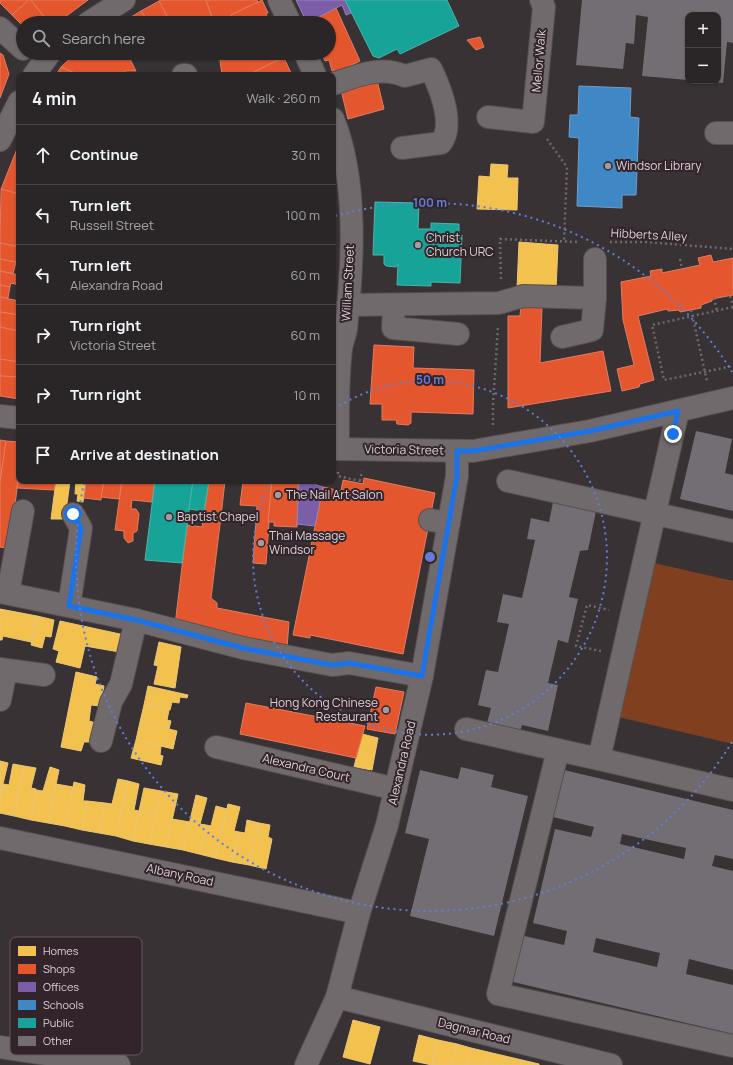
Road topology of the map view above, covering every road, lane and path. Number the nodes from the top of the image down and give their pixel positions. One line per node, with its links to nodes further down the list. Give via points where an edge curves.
1 (124, 0): 4 (street)
2 (279, 0): 5 (street)
3 (541, 0): 13 (street, Mellor Walk, via 544,7)
4 (99, 16)
5 (287, 16)
6 (0, 28): 7 (street)
7 (16, 43)
8 (308, 60): 9 (street)
9 (314, 72)
10 (336, 83): 16 (street, via 365,74 394,71 405,76 431,69 446,116 446,136 441,143)
11 (16, 108): 15 (street)
12 (488, 117): 13 (street)
13 (533, 122): 17 (path, Hibberts Alley, via 567,167 564,242)
14 (336, 127): 24 (street, William Street, via 349,190 351,228)
15 (0, 140)
16 (402, 148)
17 (595, 248): 18 (path, Hibberts Alley, via 647,242); 22 (street)
18 (733, 249)
19 (680, 259): 20 (path)
20 (682, 269)
21 (730, 296): 26 (path)
22 (595, 298): 25 (street, via 523,296 499,303); 31 (street, via 592,330)
23 (714, 298): 28 (path)
24 (348, 305): 25 (street); 32 (street, William Street, via 346,331)
25 (394, 305): 30 (street, via 393,328)
26 (733, 307): 28 (path)
27 (691, 310): 29 (path)
28 (717, 311): 29 (path)
29 (693, 316): 34 (path); 34 (path, via 652,325 664,380)
30 (458, 334)
31 (562, 337)
32 (337, 348): 35 (street, William Street)
33 (733, 366): 34 (path)
34 (706, 371): 36 (path)
35 (336, 398)
36 (723, 401): 37 (street, Victoria Street)
37 (678, 411): 41 (street, Victoria Street, via 590,431 473,451); 45 (street)
38 (0, 416): 39 (street)
39 (16, 418)
40 (336, 449): 41 (street, Victoria Street)
41 (457, 451): 54 (street, Alexandra Road, via 457,476 440,522)
42 (508, 481): 45 (street)
43 (23, 511): 47 (street)
44 (73, 514): 48 (street, via 81,528)
45 (656, 514): 46 (street); 49 (street)
46 (733, 531)
47 (4, 593): 48 (street)
48 (69, 606): 50 (street)
49 (632, 616): 51 (street); 51 (path, via 587,605 576,646)
50 (136, 620): 54 (street, via 243,648 332,665 349,663); 57 (street, via 121,684 111,702)
51 (623, 656): 60 (street)
52 (3, 670): 53 (street); 55 (street)
53 (44, 675)
54 (422, 676): 61 (street, Alexandra Road)
55 (0, 700)
56 (466, 729): 59 (street)
57 (101, 741)
58 (216, 747): 61 (street, Alexandra Court)
59 (558, 750): 60 (street); 66 (street, via 498,994)
60 (599, 759): 62 (street)
61 (396, 789): 64 (street, Alexandra Road)
62 (733, 790)
63 (0, 838): 64 (street, Albany Road)
64 (359, 913): 65 (street, Alexandra Road)
65 (337, 997): 71 (street, Alexandra Road); 72 (street, Dagmar Road)
66 (733, 1046)
67 (0, 1047): 68 (street)
68 (10, 1049)
69 (53, 1055): 70 (street)
70 (119, 1065)
71 (306, 1065)
72 (611, 1065)

